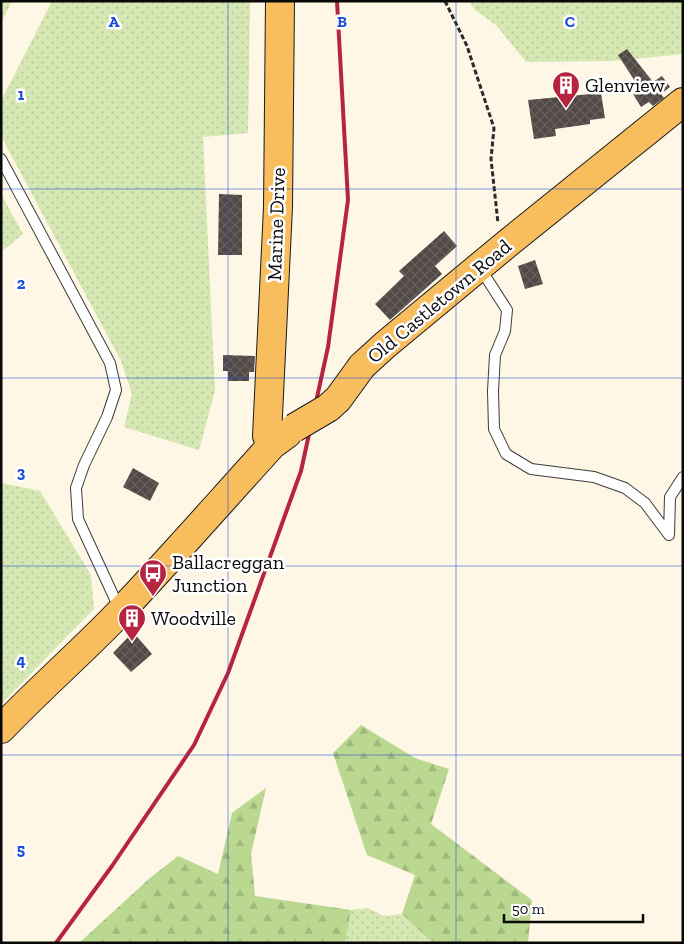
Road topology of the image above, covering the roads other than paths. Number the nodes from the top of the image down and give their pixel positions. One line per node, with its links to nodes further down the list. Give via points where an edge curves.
1 (280, 1): 5 (main road, Marine Drive, via 278,207 267,436)
2 (683, 102): 4 (main road, Old Castletown Road)
3 (1, 159): 7 (lane, via 110,363 116,390 108,417 76,488 78,519)
4 (479, 267): 5 (main road, Old Castletown Road, bridge, via 362,366 328,408); 6 (lane, via 507,310 505,331 494,355 493,391 494,429 506,454 531,469 594,477 625,488 646,503 669,535 670,497)
5 (272, 445): 7 (main road, Old Castletown Road)
6 (683, 477)
7 (121, 611): 8 (main road, Old Castletown Road)
8 (1, 729)

